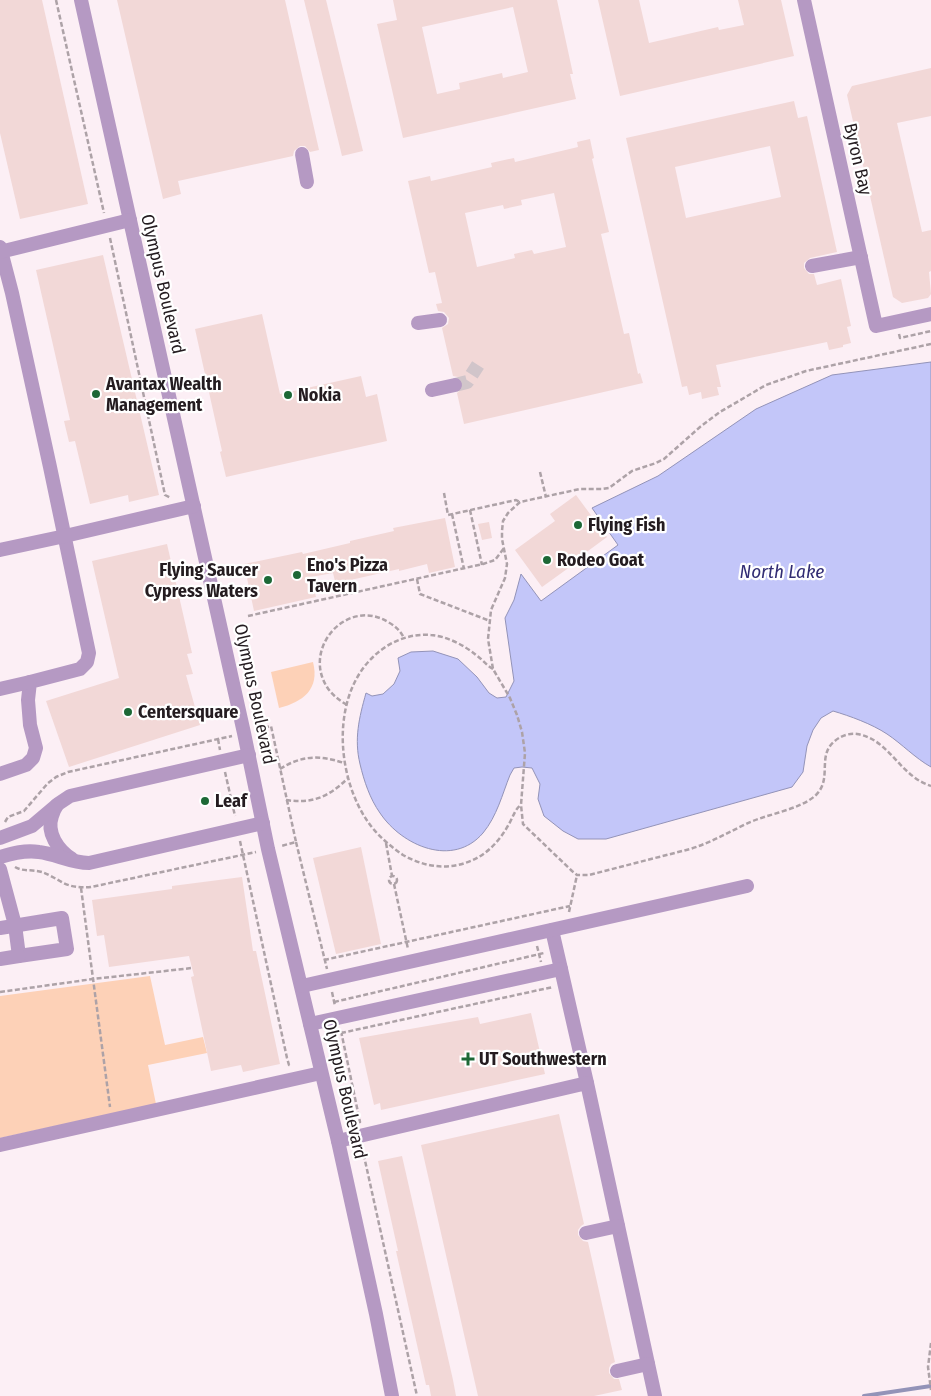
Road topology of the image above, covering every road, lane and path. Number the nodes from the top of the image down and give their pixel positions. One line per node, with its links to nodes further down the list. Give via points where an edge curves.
1 (56, 0): 7 (path)
2 (81, 0): 6 (street, Olympus Boulevard)
3 (804, 0): 9 (street, Byron Bay)
4 (302, 154): 5 (street)
5 (307, 182)
6 (130, 220): 7 (street); 22 (street, Olympus Boulevard)
7 (107, 225): 8 (street); 20 (path, via 165,495)
8 (0, 250): 25 (street)
9 (861, 257): 10 (street); 11 (street, Byron Bay, via 876,326)
10 (812, 266)
11 (931, 314)
12 (440, 320): 13 (street)
13 (418, 323)
14 (931, 344): 19 (path, via 806,371 766,386 720,412 664,459 632,471 609,488 580,489)
15 (455, 385): 16 (street)
16 (432, 390)
17 (540, 472): 19 (path)
18 (444, 494): 24 (path, via 448,515)
19 (546, 496): 21 (path)
20 (174, 500)
21 (520, 502): 23 (path, via 516,500); 26 (path, via 503,521)
22 (194, 506): 25 (street); 41 (street, Olympus Boulevard)
23 (470, 510): 24 (path); 28 (path)
24 (452, 514): 29 (path)
25 (65, 536): 27 (street); 35 (street, via 88,642 87,662 80,669)
26 (504, 548): 28 (path, via 495,560); 32 (path, via 505,578 491,610)
27 (0, 550)
28 (482, 565): 29 (path)
29 (464, 569): 30 (path)
30 (417, 579): 31 (path); 32 (path, via 420,594)
31 (248, 616)
32 (490, 621): 34 (path, via 488,639)
33 (404, 638): 34 (path, via 416,635 444,638 469,650); 37 (path, via 386,646 369,660 353,685); 37 (path, via 386,620 367,615 347,619 330,633 320,654 322,676 330,692)
34 (493, 669): 50 (path, via 517,715 522,732 525,752)
35 (30, 682): 36 (street); 45 (street, via 30,725 36,748 33,758 26,765)
36 (0, 689)
37 (347, 705): 43 (path, via 343,724)
38 (257, 730): 44 (path, via 271,726)
39 (232, 736): 40 (path)
40 (218, 739): 42 (path); 53 (path, via 68,772 48,783 24,811 8,817)
41 (249, 755): 42 (street); 51 (street, Olympus Boulevard)
42 (222, 761): 49 (street, via 70,796); 52 (path)
43 (344, 764): 44 (path, via 311,757); 46 (path)
44 (280, 769): 48 (path)
45 (0, 774)
46 (348, 778): 48 (path, via 323,797 299,802); 54 (path, via 364,815)
47 (931, 786): 61 (path, via 914,777 871,739 859,734 843,736 828,746 822,787 807,802 756,820 690,850 590,875)
48 (286, 800): 55 (path)
49 (58, 804): 53 (street, via 32,826); 60 (street, via 51,818 52,834 65,854)
50 (521, 805): 54 (path, via 493,846 466,863 454,866 420,863); 61 (path, via 526,829)
51 (263, 823): 52 (street); 82 (street, Olympus Boulevard)
52 (238, 829): 58 (path); 60 (street)
53 (1, 831)
54 (385, 841): 62 (path)
55 (296, 842): 56 (path); 75 (path)
56 (284, 845)
57 (256, 852): 58 (path)
58 (243, 855): 64 (path); 88 (path, via 289,1066)
59 (4, 863): 60 (street, via 20,852 40,852); 64 (path, via 21,870 42,872); 66 (street)
60 (79, 863)
61 (577, 875): 65 (path)
62 (392, 876)
63 (747, 886): 67 (street)
64 (81, 888): 79 (path)
65 (570, 906): 67 (path); 75 (path)
66 (15, 926): 68 (street); 73 (street); 73 (street, via 62,918 66,949)
67 (568, 926): 69 (street)
68 (0, 928)
69 (552, 930): 70 (street); 71 (street)
70 (534, 934): 72 (path); 80 (street)
71 (557, 950): 72 (path); 77 (street)
72 (539, 954): 78 (path); 84 (path)
73 (19, 956): 74 (street)
74 (0, 959)
75 (324, 960): 80 (path)
76 (192, 968): 79 (path)
77 (561, 968): 78 (street); 81 (street)
78 (543, 973): 85 (street)
79 (94, 979): 83 (path); 91 (path)
80 (329, 980): 82 (street); 84 (path)
81 (564, 984): 87 (path); 90 (street)
82 (302, 986): 86 (street, Olympus Boulevard)
83 (0, 992)
84 (334, 1002): 85 (path)
85 (338, 1018): 86 (street); 87 (path)
86 (310, 1024): 89 (street, Olympus Boulevard)
87 (341, 1033): 92 (path, via 360,1122 356,1123)
88 (293, 1068)
89 (321, 1073): 91 (street); 93 (street, Olympus Boulevard)
90 (587, 1083): 92 (street); 95 (street)
91 (112, 1120): 94 (street)
92 (359, 1136): 93 (street); 102 (path)
93 (338, 1141): 101 (street, Olympus Boulevard)
94 (0, 1145)
95 (618, 1226): 96 (street); 98 (street)
96 (586, 1234)
97 (931, 1343): 100 (path)
98 (648, 1364): 99 (street); 103 (street)
99 (617, 1371)
100 (931, 1390)
101 (392, 1396)
102 (417, 1396)
103 (655, 1396)

